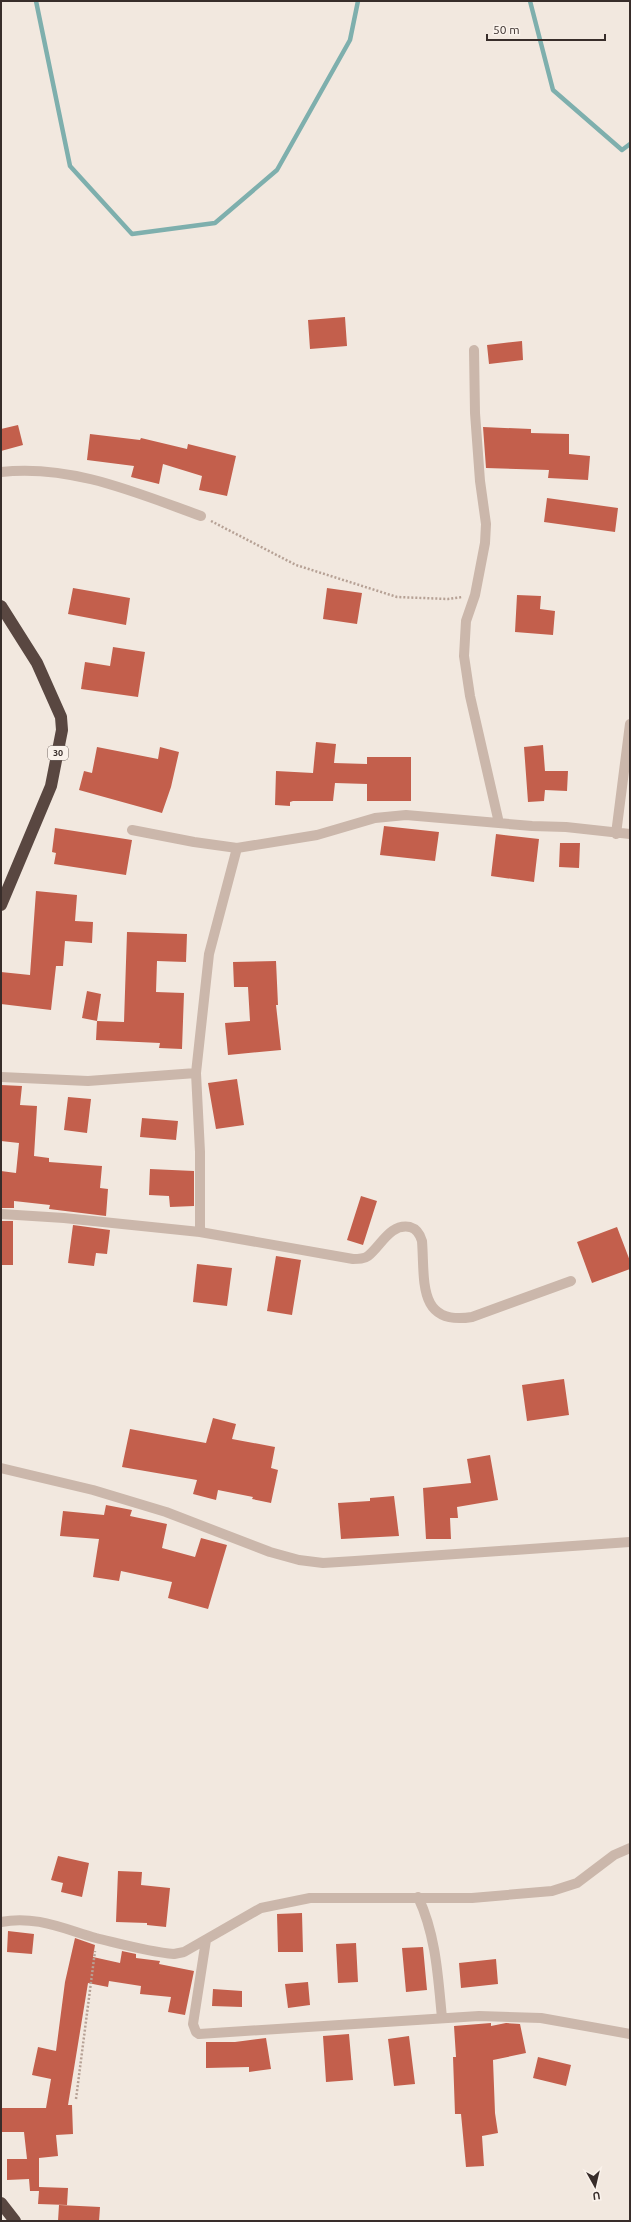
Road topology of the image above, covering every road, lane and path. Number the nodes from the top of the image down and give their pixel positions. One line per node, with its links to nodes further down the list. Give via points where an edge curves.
1 (474, 350): 4 (street, via 480,481 486,524 486,543)
2 (1, 472): 3 (street, via 18,470 89,478)
3 (201, 516): 4 (path, via 296,565 397,597 448,599)
4 (475, 595): 7 (street, via 466,621 464,656 470,696)
5 (1, 606): 12 (highway, 30, via 37,663 61,717 62,730 51,786)
6 (630, 724): 9 (street)
7 (499, 823): 9 (street, via 566,826); 11 (street, via 406,816 375,818 317,835)
8 (132, 830): 11 (street)
9 (616, 834): 10 (street)
10 (630, 834)
11 (237, 848): 13 (street, via 209,954)
12 (1, 905)
13 (196, 1073): 14 (street, via 88,1081); 16 (street, via 200,1152)
14 (1, 1077)
15 (1, 1214): 16 (street)
16 (200, 1232): 17 (street, via 360,1260 369,1255 396,1229 406,1226 412,1228 422,1240 426,1287 431,1307 443,1317 472,1317)
17 (571, 1281)
18 (1, 1468): 19 (street, via 94,1490 166,1512 270,1552 323,1563)
19 (630, 1542)
20 (630, 1848): 21 (street, via 614,1855 577,1883 552,1891 472,1898)
21 (418, 1897): 24 (street, via 310,1898 261,1908); 25 (street, via 426,1912 433,1940)
22 (1, 1922): 23 (street, via 17,1919 39,1921)
23 (97, 1938): 24 (street, via 174,1954 184,1952); 27 (path)
24 (206, 1940): 25 (street, via 193,2024 199,2034)
25 (442, 2018): 26 (street, via 541,2018)
26 (630, 2034)
27 (76, 2099)
28 (1, 2203): 29 (highway)
29 (15, 2221)

